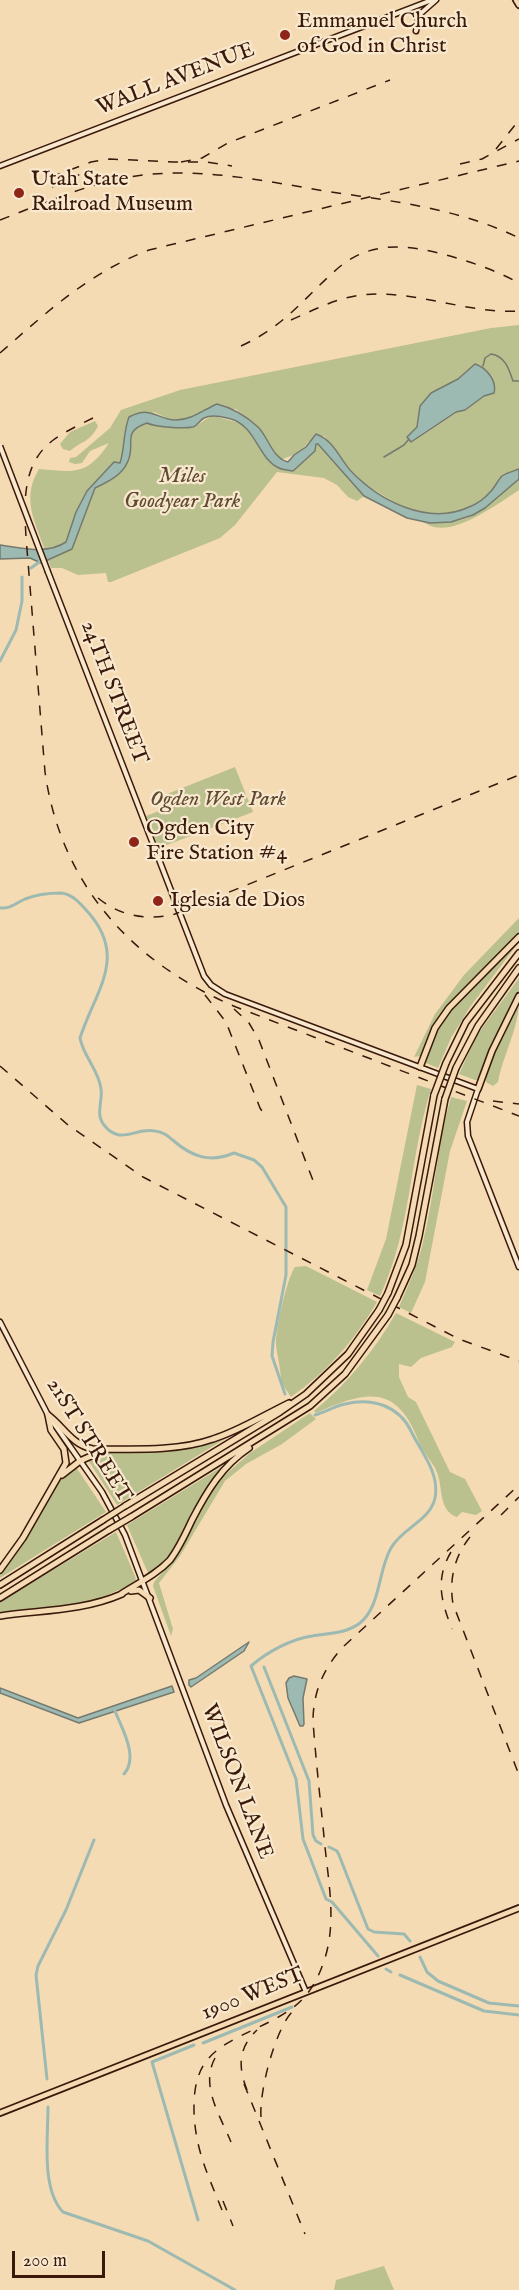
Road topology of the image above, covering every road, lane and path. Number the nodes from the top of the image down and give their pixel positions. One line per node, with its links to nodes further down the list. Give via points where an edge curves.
1 (434, 0): 4 (main road, via 418,15); 5 (main road, WALL AVENUE)
2 (516, 0): 3 (main road)
3 (519, 4)
4 (416, 31)
5 (0, 166)
6 (0, 446): 11 (main road, 24TH STREET, bridge, via 204,976 225,994)
7 (519, 937): 11 (highway, via 448,1008 435,1028)
8 (519, 953): 15 (highway, bridge, via 466,1022 434,1095 399,1269 379,1310 348,1354)
9 (519, 968): 17 (highway, bridge, via 478,1026 456,1068 446,1099 412,1265 398,1298 345,1374 310,1406)
10 (519, 996): 12 (highway)
11 (420, 1067): 12 (main road, 24TH STREET)
12 (478, 1089): 13 (main road, via 467,1122 468,1136)
13 (519, 1267)
14 (0, 1322): 16 (main road, 21ST STREET)
15 (306, 1394): 18 (highway, via 210,1440 182,1446); 23 (highway, bridge)
16 (48, 1415): 18 (highway, via 80,1445); 19 (main road, 21ST STREET); 20 (highway, via 51,1430 66,1456)
17 (281, 1424): 22 (highway, via 222,1472 177,1550); 25 (highway, bridge)
18 (113, 1449): 19 (highway)
19 (80, 1461): 20 (highway); 22 (main road, 21ST STREET, via 117,1518)
20 (58, 1479): 21 (highway)
21 (0, 1570)
22 (144, 1581): 24 (highway); 26 (main road, WILSON LANE)
23 (0, 1585)
24 (121, 1594): 26 (highway, via 139,1590); 27 (highway, via 79,1607)
25 (0, 1598)
26 (150, 1598): 29 (main road, WILSON LANE, via 230,1816)
27 (0, 1616)
28 (519, 1908): 29 (main road, 1900 WEST)
29 (306, 1992): 30 (main road, 1900 WEST)
30 (0, 2113)

